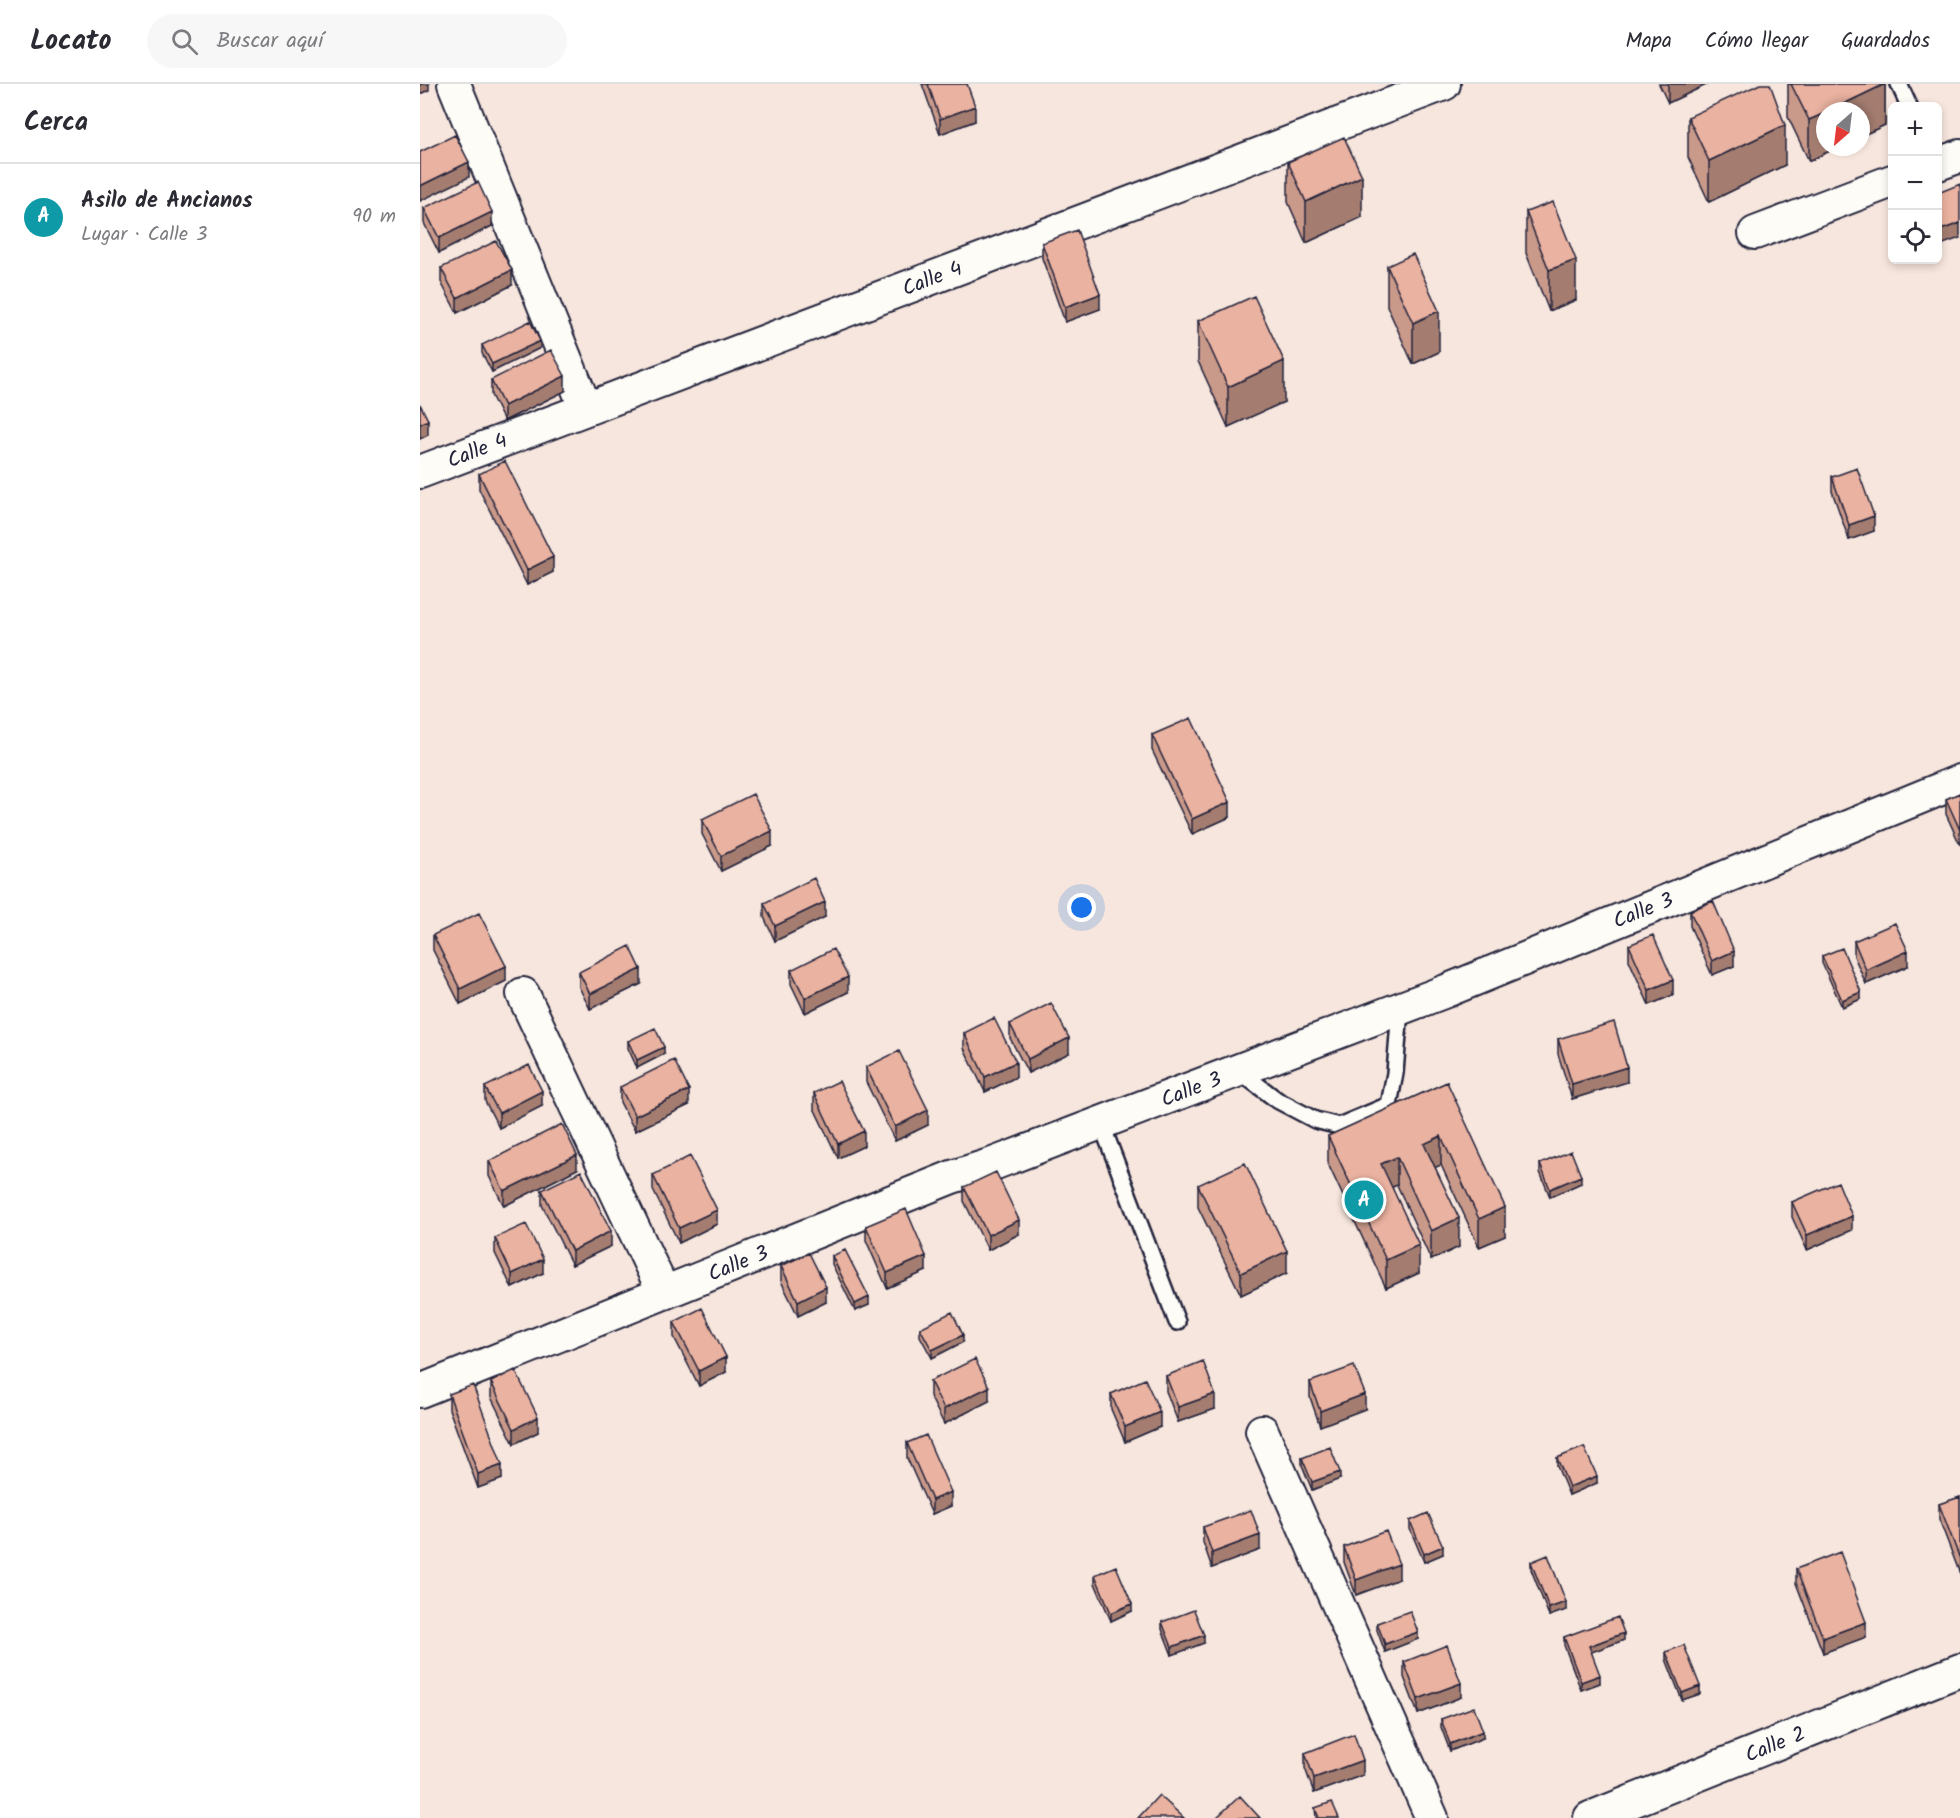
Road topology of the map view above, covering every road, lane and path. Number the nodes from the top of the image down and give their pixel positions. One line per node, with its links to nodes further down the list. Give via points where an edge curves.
1 (454, 84): 9 (street)
2 (1444, 84): 9 (street, Calle 4)
3 (1899, 84): 4 (lane)
4 (1907, 102)
5 (1960, 156): 6 (street)
6 (1942, 163)
7 (1888, 183): 8 (street)
8 (1755, 233)
9 (586, 409): 10 (street, Calle 4)
10 (420, 472)
11 (1960, 781): 13 (street, Calle 3)
12 (523, 994): 16 (street)
13 (1400, 1008): 14 (street, Calle 3); 14 (lane, via 1389,1105 1339,1126 1316,1120 1276,1100)
14 (1239, 1071): 15 (street, Calle 3)
15 (1101, 1123): 16 (street, Calle 3, via 952,1177); 17 (lane)
16 (664, 1293): 18 (street, Calle 3)
17 (1178, 1322)
18 (420, 1391)
19 (1262, 1431): 21 (street)
20 (1960, 1670): 22 (street, Calle 2)
21 (1432, 1818)
22 (1590, 1818)

